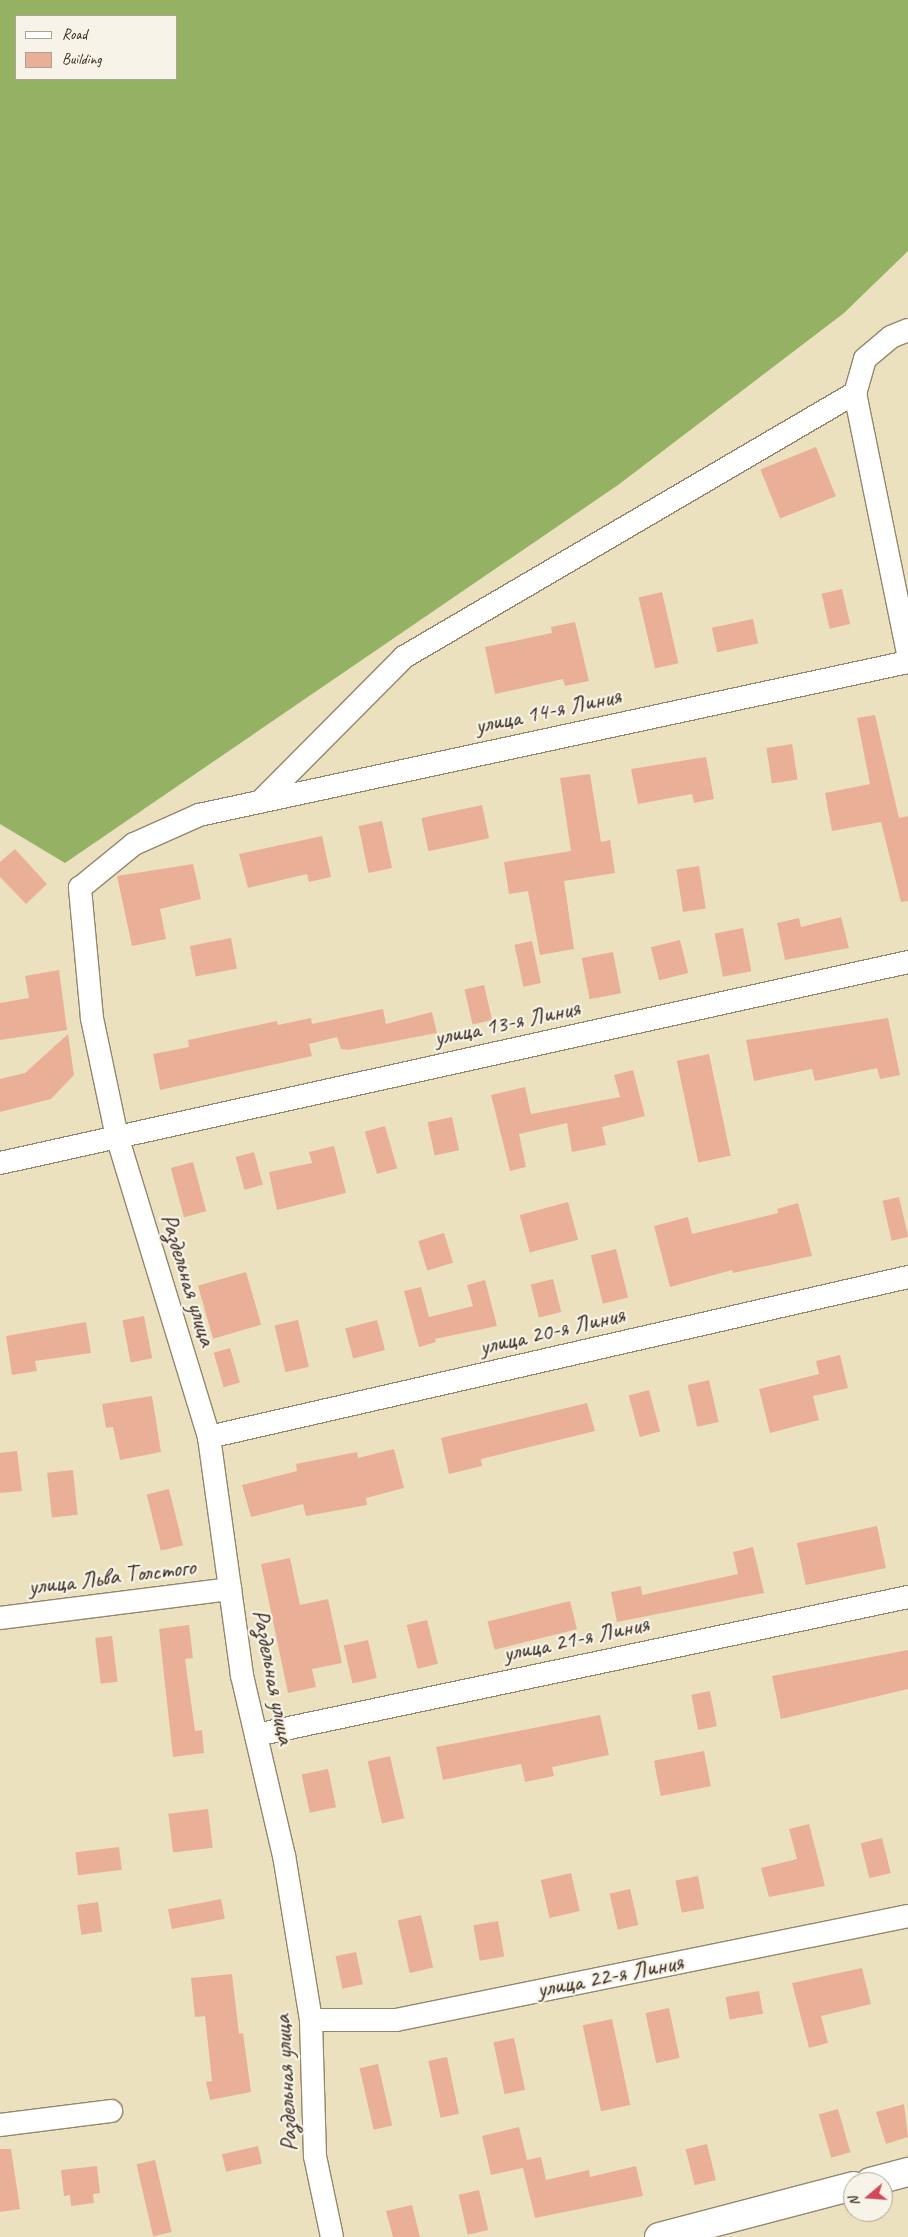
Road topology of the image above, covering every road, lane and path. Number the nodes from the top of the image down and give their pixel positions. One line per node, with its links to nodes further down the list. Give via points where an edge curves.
1 (908, 319): 2 (street)
2 (899, 333): 3 (street, via 865,359)
3 (855, 393): 4 (street); 6 (street, via 404,657)
4 (908, 654)
5 (908, 662): 6 (street, улица 14-я Линия)
6 (261, 801): 7 (street, улица 14-я Линия)
7 (200, 815): 9 (street, Раздельная улица, via 134,844 80,888 92,1018)
8 (908, 962): 9 (street, улица 13-я Линия)
9 (117, 1136): 10 (street, улица 13-я Линия); 12 (street, Раздельная улица)
10 (0, 1163)
11 (908, 1277): 12 (street, улица 20-я Линия)
12 (209, 1437): 13 (street, Раздельная улица)
13 (230, 1589): 15 (street, улица Льва Толстого); 16 (street, Раздельная улица, via 242,1675)
14 (908, 1598): 16 (street, улица 21-я Линия)
15 (0, 1618)
16 (256, 1735): 18 (street, Раздельная улица, via 284,1856)
17 (908, 1916): 18 (street, улица 22-я Линия, via 396,2020)
18 (311, 2020): 24 (street, Раздельная улица, via 315,2156)
19 (111, 2111): 20 (street)
20 (0, 2125)
21 (908, 2172): 22 (main road)
22 (893, 2176)
23 (843, 2189): 25 (main road)
24 (332, 2237)
25 (659, 2237)

